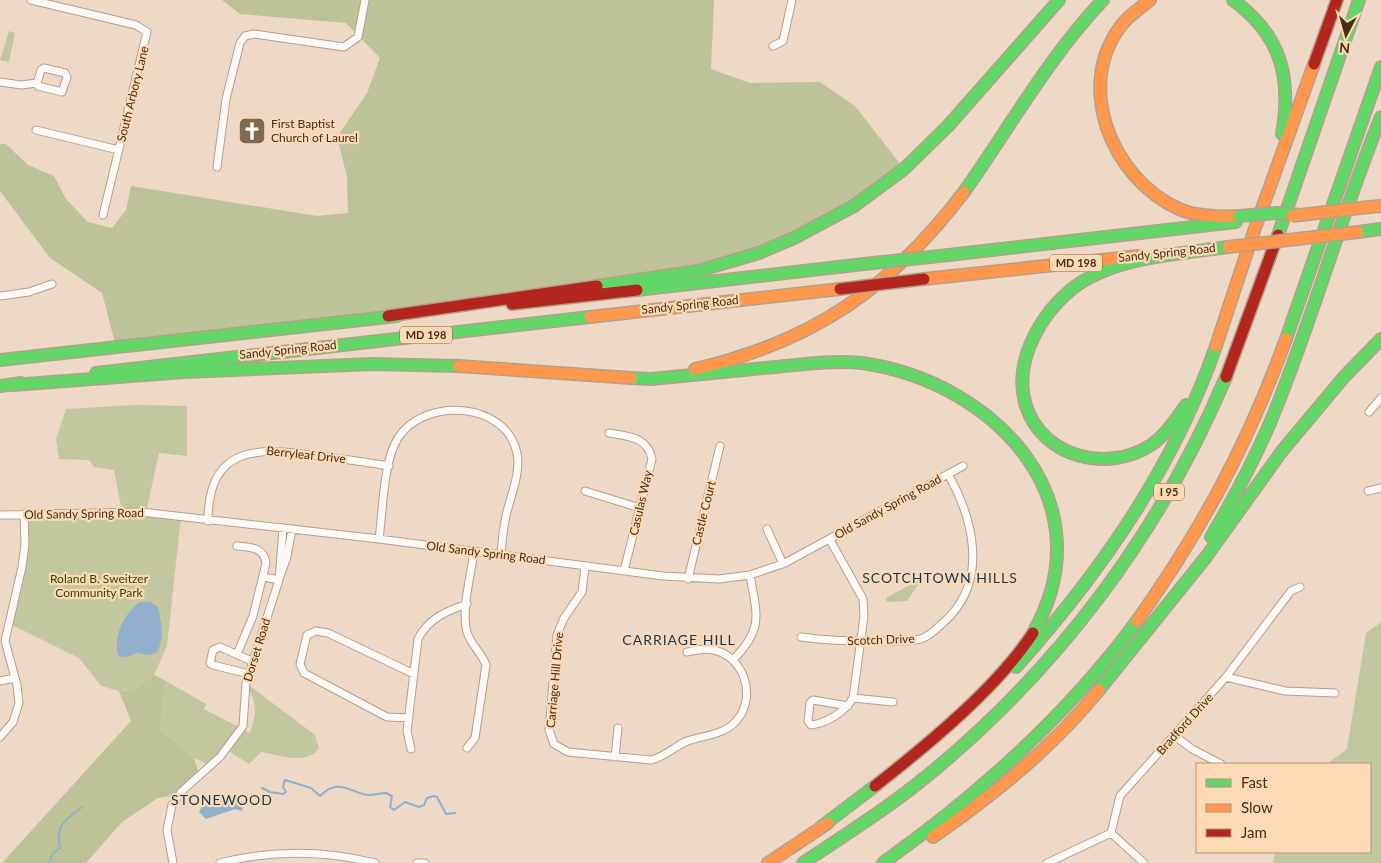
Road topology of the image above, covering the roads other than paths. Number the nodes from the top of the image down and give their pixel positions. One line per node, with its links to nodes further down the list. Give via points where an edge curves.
1 (31, 0): 16 (street, South Arbory Lane, via 136,25 147,32)
2 (364, 0): 17 (street, via 358,37 344,46 254,34 246,36 240,44 226,99)
3 (792, 0): 10 (street, via 783,41)
4 (1060, 0): 27 (main road, via 948,126 904,168 854,206 794,238 759,253 698,271)
5 (1103, 0): 30 (main road, via 1056,55 950,211 907,260 869,292 815,327 762,351 730,361 676,372)
6 (1150, 0): 20 (main road, via 1123,24 1106,57 1100,106 1109,141 1128,172 1160,199 1196,214)
7 (1233, 0): 22 (main road, via 1249,11 1270,35 1286,81 1285,120)
8 (1337, 0): 22 (main road)
9 (1359, 0): 96 (main road, I 95, via 1238,347 1183,468 1138,544 1090,611 1015,698 912,789)
10 (772, 46)
11 (1380, 72): 97 (main road, via 1261,405 1224,483 1178,563 1126,637 1045,729 978,792)
12 (0, 82): 13 (street)
13 (37, 83): 13 (street, via 40,70 44,68 67,77 62,92)
14 (1381, 117): 64 (main road, via 1351,189 1298,348 1258,446 1205,548)
15 (36, 130): 16 (street)
16 (119, 150): 19 (street, South Arbory Lane)
17 (217, 167)
18 (1375, 206): 20 (main road, bridge)
19 (103, 215)
20 (1237, 219): 27 (main road, Sandy Spring Road / MD 198, bridge, via 949,255)
21 (1381, 229): 23 (main road, Sandy Spring Road / MD 198, bridge)
22 (1254, 230): 25 (main road)
23 (1228, 246): 25 (main road, via 1108,269 1083,281 1059,300 1041,323 1028,351 1023,379 1027,406 1039,430 1060,449 1097,460 1124,458 1152,445 1186,404); 31 (main road, Sandy Spring Road / MD 198, bridge, via 183,362)
24 (52, 284): 26 (street, via 29,292)
25 (1234, 290): 88 (main road, via 1184,423 1120,534 1074,599 1027,655 965,718 899,774)
26 (1, 295)
27 (388, 316): 29 (main road, Sandy Spring Road / MD 198)
28 (1381, 339): 64 (main road, via 1282,451)
29 (0, 360)
30 (598, 376): 31 (main road, via 446,365 372,364); 88 (main road, via 676,378 820,362 885,366 936,383 978,407 1015,440 1038,473 1051,507 1056,556 1051,590 1037,624 1014,658 931,742)
31 (13, 384): 32 (main road, Sandy Spring Road / MD 198)
32 (0, 386)
33 (1381, 398): 34 (street)
34 (1369, 412)
35 (609, 433): 43 (street, Casulas Way, via 639,439 647,445 652,459)
36 (720, 446): 60 (street, Castle Court)
37 (389, 466): 46 (street, Berryleaf Drive, via 280,451 248,453 234,459 222,470 212,495); 50 (street); 54 (street, via 398,438 422,417 453,412 478,413 494,419 511,438 517,460)
38 (963, 466): 39 (street, Old Sandy Spring Road)
39 (948, 474): 51 (street, Old Sandy Spring Road); 66 (street, Scotch Drive, via 960,498 974,549 973,567 959,607 925,638)
40 (1381, 488): 42 (street)
41 (585, 491): 43 (street)
42 (1368, 491)
43 (640, 508): 57 (street, Casulas Way)
44 (24, 514): 45 (street, Old Sandy Spring Road); 46 (street, Old Sandy Spring Road, via 141,512); 74 (street, via 22,567 6,636)
45 (0, 515)
46 (208, 521): 47 (street, Old Sandy Spring Road)
47 (283, 528): 49 (street, Old Sandy Spring Road); 61 (street, Dorset Road)
48 (767, 528): 55 (street)
49 (292, 529): 50 (street, Old Sandy Spring Road); 61 (street)
50 (380, 539): 53 (street, Old Sandy Spring Road)
51 (830, 540): 55 (street, Old Sandy Spring Road); 66 (street, via 863,600)
52 (237, 546): 59 (street, via 253,548 264,555)
53 (474, 552): 54 (street, Old Sandy Spring Road); 63 (street)
54 (501, 554): 56 (street, Old Sandy Spring Road)
55 (783, 564): 58 (street, Old Sandy Spring Road)
56 (585, 566): 57 (street, Old Sandy Spring Road); 86 (street, Carriage Hill Drive, via 582,592 561,624 556,640 550,735 554,744 563,750)
57 (624, 571): 60 (street, Old Sandy Spring Road)
58 (750, 575): 60 (street, Old Sandy Spring Road); 69 (street, via 756,625 749,643)
59 (264, 578): 61 (street); 68 (street)
60 (688, 579)
61 (279, 580): 70 (street, Dorset Road)
62 (1300, 586): 73 (street, Bradford Drive, via 1288,596)
63 (467, 604): 72 (street, via 444,613 424,628 418,639); 84 (street, via 467,635 486,665 475,738)
64 (1147, 632): 98 (main road, via 1083,710 1019,771 953,824)
65 (801, 637): 66 (street, Scotch Drive)
66 (860, 642): 77 (street)
67 (687, 652): 69 (street, via 710,649)
68 (237, 654): 70 (street); 71 (street, via 216,648 210,663)
69 (733, 660): 86 (street, Carriage Hill Drive, via 744,676 747,692 742,713 734,724 715,734 686,742 657,759)
70 (254, 662): 71 (street, Dorset Road)
71 (248, 674): 90 (street, Dorset Road, via 242,729 224,753 182,791 172,805 167,825)
72 (414, 674): 80 (street); 80 (street, via 316,631 307,635 300,664 304,673 387,717)
73 (1226, 677): 76 (street, via 1285,691); 82 (street, Bradford Drive)
74 (15, 678): 75 (street); 83 (street, via 19,695 18,713)
75 (0, 681)
76 (1335, 693)
77 (853, 698): 78 (street); 79 (street)
78 (893, 702)
79 (848, 706): 79 (street, via 823,722 810,725 808,721 814,700)
80 (409, 718): 85 (street, via 407,731)
81 (618, 728): 86 (street)
82 (1175, 736): 87 (street); 89 (street, Bradford Drive, via 1120,796)
83 (0, 737)
84 (467, 748)
85 (411, 749)
86 (615, 757)
87 (1219, 763)
88 (821, 827): 95 (main road)
89 (1111, 833): 99 (street); 100 (street)
90 (173, 863)
91 (220, 863): 92 (street, via 285,853 330,855)
92 (375, 863)
93 (417, 863): 94 (street)
94 (425, 863)
95 (768, 863)
96 (803, 863)
97 (883, 863)
98 (888, 863)
99 (1047, 863)
100 (1144, 863)

